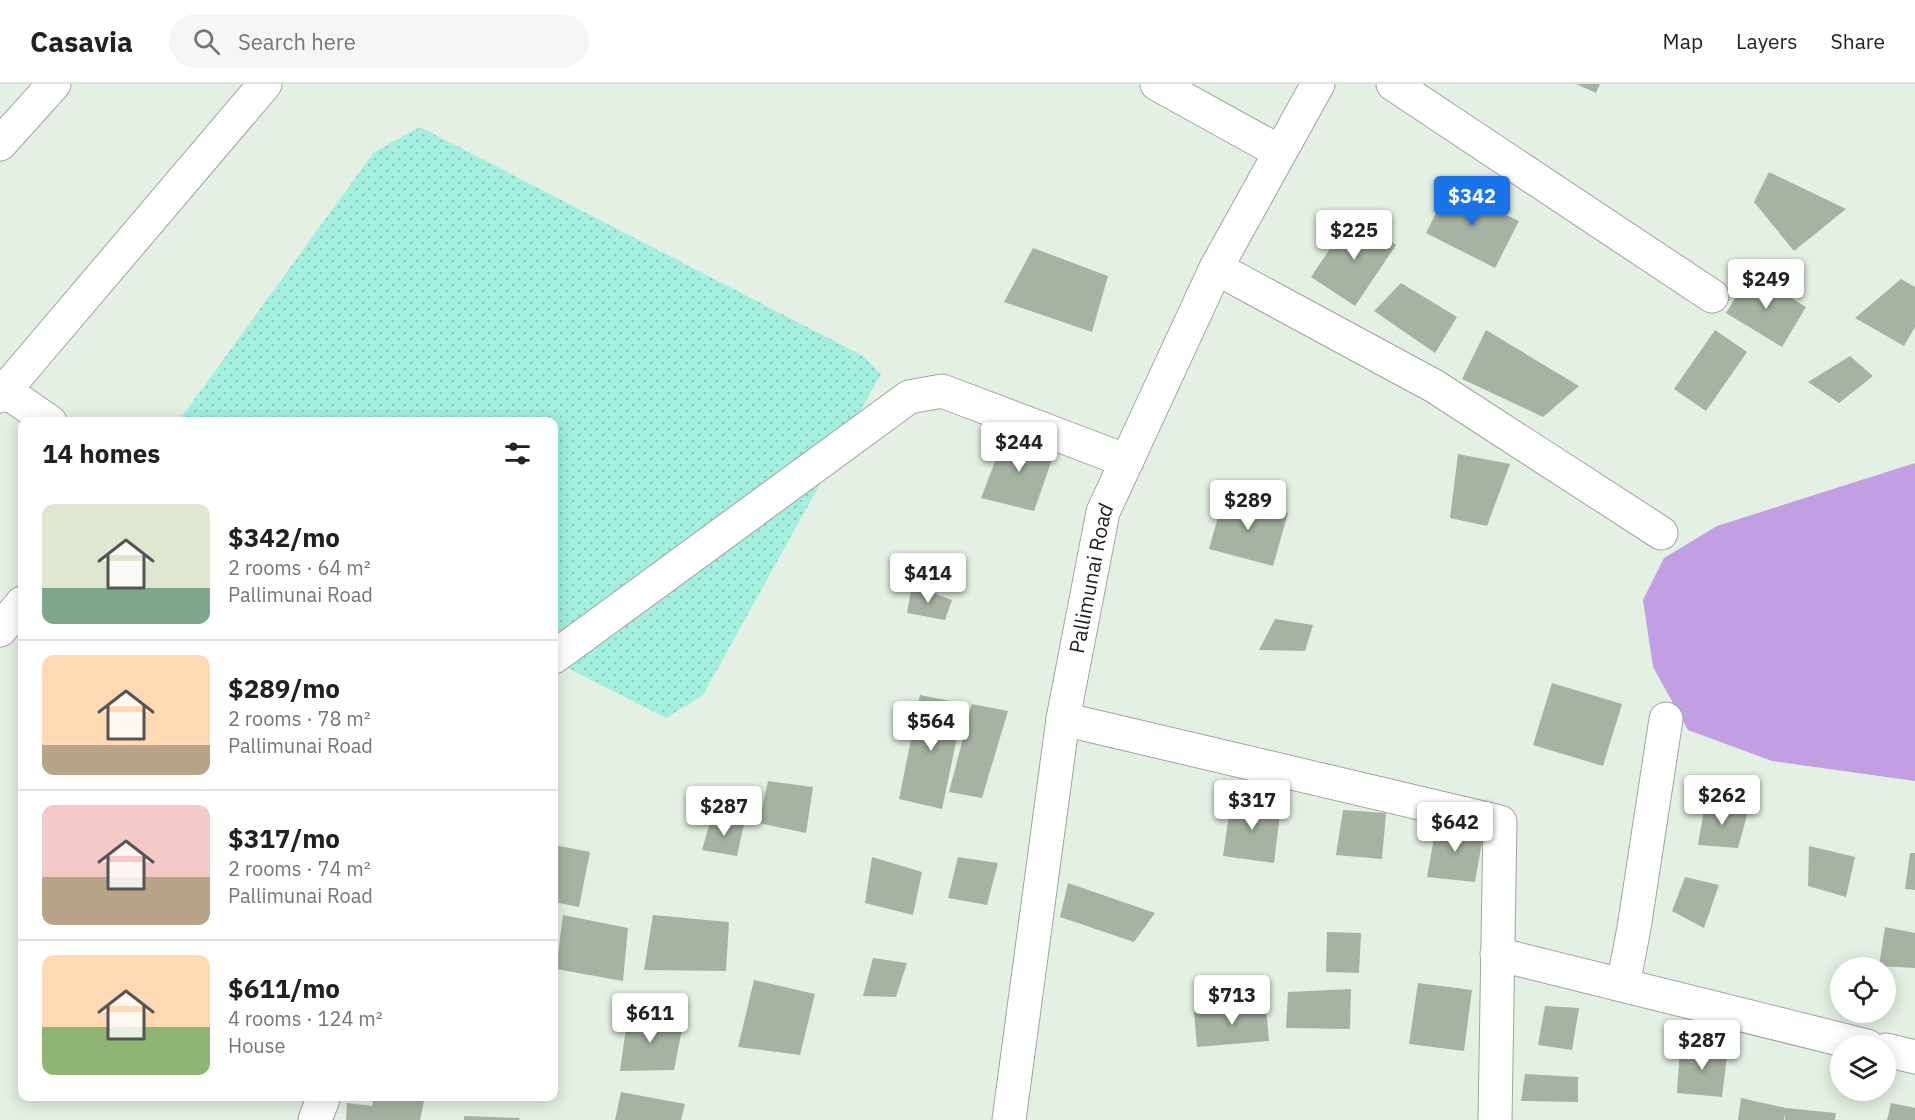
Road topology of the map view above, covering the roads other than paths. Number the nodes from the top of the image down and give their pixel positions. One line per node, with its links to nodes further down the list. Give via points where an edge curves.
1 (54, 84): 6 (street)
2 (264, 84): 10 (street)
3 (1157, 84): 7 (street)
4 (1318, 84): 7 (street, Pallimunai Road)
5 (1393, 84): 9 (street)
6 (0, 144)
7 (1280, 152): 8 (street, Pallimunai Road)
8 (1216, 268): 12 (street, Pallimunai Road); 13 (street, via 1434,386)
9 (1712, 296)
10 (2, 393): 11 (street)
11 (42, 417)
12 (1127, 461): 16 (street, via 942,391 909,397); 17 (street, Pallimunai Road, via 1103,512)
13 (1661, 533)
14 (18, 608): 15 (street)
15 (0, 630)
16 (558, 654)
17 (1064, 719): 19 (street, via 1500,822); 26 (street, Pallimunai Road)
18 (1666, 719): 20 (street)
19 (1497, 954): 20 (street); 27 (street)
20 (1623, 985): 21 (street)
21 (1830, 1037)
22 (1896, 1053): 23 (street)
23 (1915, 1058)
24 (322, 1101): 25 (street)
25 (315, 1120)
26 (1009, 1120)
27 (1495, 1120)

